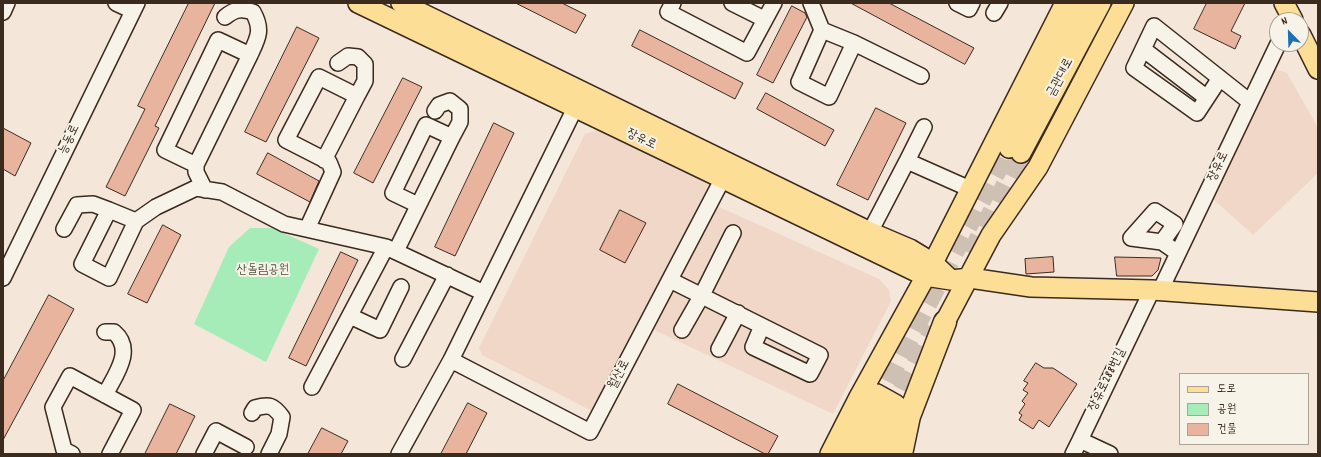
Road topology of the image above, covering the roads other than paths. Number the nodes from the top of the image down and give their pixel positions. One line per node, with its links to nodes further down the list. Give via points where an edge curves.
1 (7, 3): 16 (street)
2 (116, 3): 15 (street)
3 (358, 3): 31 (main road, 장유로)
4 (401, 3): 28 (main road, 장유로)
5 (673, 3): 18 (street, via 668,12 747,54)
6 (732, 3): 18 (street)
7 (774, 3): 18 (street)
8 (811, 3): 19 (street)
9 (957, 3): 10 (street, via 969,9)
10 (972, 3)
11 (1065, 3): 35 (main road)
12 (1085, 3): 35 (main road, 금관대로)
13 (1101, 3): 35 (main road, 금관대로)
14 (1124, 3): 39 (main road)
15 (135, 7): 55 (street, 능동로)
16 (3, 12)
17 (225, 17): 23 (street, via 243,9 253,12 258,22 259,35)
18 (764, 19)
19 (822, 30): 20 (street); 20 (street, via 799,82 829,97)
20 (854, 43): 26 (street)
21 (1309, 51): 25 (main road)
22 (1274, 52): 30 (street, 장유로)
23 (250, 55): 38 (street); 38 (street, via 218,40 165,150)
24 (338, 63): 29 (street, via 348,56 358,58 365,64 365,81)
25 (1318, 68)
26 (921, 76)
27 (1220, 78): 27 (street, via 1154,26 1134,68 1197,113); 30 (street)
28 (583, 91): 31 (street); 48 (main road, 장유로)
29 (357, 96): 36 (street); 36 (street, via 319,77 286,140)
30 (1250, 102): 52 (street, 장유로)
31 (575, 108): 40 (main road, 장유로); 60 (street)
32 (435, 111): 34 (street, via 439,105 450,101 460,109 460,122)
33 (924, 128): 37 (street)
34 (452, 137): 43 (street); 43 (street, via 426,125 393,193)
35 (1008, 148): 39 (main road, via 1021,168); 41 (main road)
36 (324, 160): 47 (street, via 329,162 333,172)
37 (907, 161): 41 (street); 48 (street)
38 (196, 165): 42 (street, via 196,172)
39 (1038, 167): 56 (main road, via 991,235)
40 (722, 180): 53 (main road, 장유로); 57 (street, 월산로)
41 (970, 189): 53 (main road)
42 (205, 190): 45 (street, via 196,188 156,207); 47 (street, via 222,192 284,224)
43 (418, 205): 51 (street)
44 (109, 210): 45 (street); 45 (street, via 82,264 109,278); 46 (street, via 93,204 77,206)
45 (136, 221)
46 (64, 229)
47 (307, 229): 51 (street)
48 (870, 232): 53 (main road, 장유로, via 910,248)
49 (733, 233): 61 (street)
50 (1162, 242): 52 (street)
51 (391, 249): 54 (street); 64 (street)
52 (1178, 253): 59 (street, 장유로)
53 (929, 269): 56 (main road, via 951,280); 74 (main road)
54 (447, 275): 60 (street); 70 (street)
55 (3, 278)
56 (970, 278): 59 (main road, via 1031,287); 65 (main road)
57 (670, 280): 61 (street); 71 (street, 월산로, via 590,432)
58 (401, 287): 64 (street, via 380,330)
59 (1156, 291): 62 (main road); 76 (street, 장유로288번길)
60 (484, 292): 71 (street)
61 (702, 295): 63 (street); 67 (street)
62 (1318, 302)
63 (738, 313): 66 (street); 69 (street)
64 (350, 316): 72 (street)
65 (946, 322): 74 (highway)
66 (762, 326)
67 (682, 330)
68 (105, 332): 73 (street, via 114,332 121,338 125,350)
69 (719, 349)
70 (403, 359)
71 (451, 360): 83 (street)
72 (312, 387)
73 (105, 395): 78 (street, via 70,376 66,382 53,407 64,450); 79 (street, via 133,410)
74 (883, 409): 84 (main road); 85 (main road); 86 (main road); 87 (main road); 88 (highway)
75 (252, 413): 82 (street, via 255,408 266,405 275,408 282,417 279,434)
76 (1080, 440): 89 (street, 장유로288번길); 90 (street)
77 (244, 450): 80 (street, via 216,431); 81 (street)
78 (72, 454)
79 (110, 454)
80 (204, 454)
81 (261, 454)
82 (269, 454)
83 (399, 454)
84 (830, 454)
85 (850, 454)
86 (869, 454)
87 (889, 454)
88 (900, 454)
89 (1073, 454)
90 (1110, 454)

